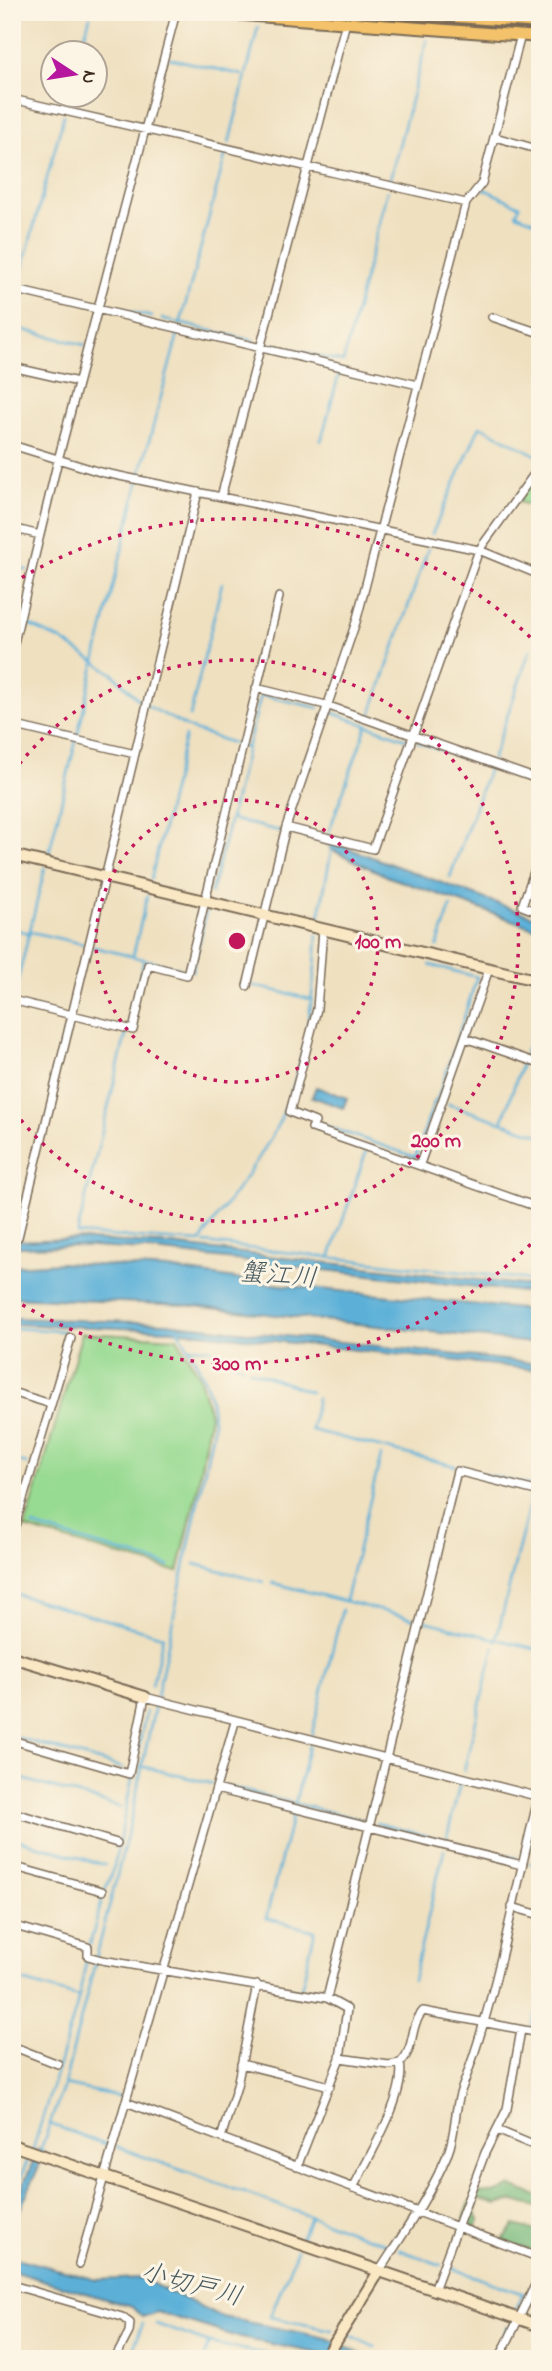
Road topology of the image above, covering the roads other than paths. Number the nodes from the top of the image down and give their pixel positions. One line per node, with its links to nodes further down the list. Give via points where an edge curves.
1 (16, 12): 6 (street)
2 (176, 12): 12 (street)
3 (204, 12): 7 (main road)
4 (389, 12): 5 (main road)
5 (526, 17): 8 (main road)
6 (12, 21)
7 (346, 22): 9 (main road); 15 (street)
8 (540, 23)
9 (521, 35): 10 (main road); 13 (street)
10 (540, 37)
11 (12, 99): 12 (street)
12 (145, 130): 15 (street); 18 (street)
13 (495, 137): 14 (street); 16 (street, via 482,183)
14 (540, 150)
15 (309, 168): 16 (street); 21 (street)
16 (467, 203): 24 (street)
17 (12, 289): 18 (street)
18 (98, 309): 21 (street); 23 (street)
19 (492, 317): 20 (street)
20 (540, 332)
21 (260, 347): 24 (street); 29 (street)
22 (12, 367): 23 (street)
23 (78, 382): 26 (street)
24 (418, 386): 31 (street)
25 (12, 445): 26 (street)
26 (58, 460): 28 (street); 32 (street)
27 (540, 466): 33 (street)
28 (198, 492): 29 (street); 43 (street)
29 (221, 497): 31 (street)
30 (12, 528): 32 (street)
31 (379, 530): 33 (street); 40 (street, via 356,622)
32 (40, 535): 37 (street)
33 (479, 550): 34 (street); 42 (street)
34 (540, 575)
35 (279, 597): 39 (street)
36 (12, 608): 37 (street)
37 (21, 617): 38 (street)
38 (12, 651)
39 (256, 688): 40 (street); 49 (street)
40 (326, 705): 42 (street); 45 (street)
41 (12, 725): 43 (street)
42 (414, 736): 44 (street); 45 (street, via 373,849)
43 (135, 754): 48 (street)
44 (540, 780)
45 (285, 830): 51 (street)
46 (12, 855): 48 (street)
47 (540, 855): 50 (street, via 522,906)
48 (105, 877): 49 (street); 57 (street)
49 (205, 900): 51 (street); 57 (street, via 187,975 148,965 133,1030)
50 (540, 913)
51 (264, 915): 52 (street); 55 (street)
52 (323, 929): 53 (street); 60 (street, via 317,1009 290,1112 314,1122 312,1128)
53 (489, 969): 54 (street); 58 (street)
54 (540, 981)
55 (247, 986)
56 (14, 1001): 57 (street)
57 (72, 1015): 62 (street, via 18,1237)
58 (465, 1038): 59 (street); 60 (street)
59 (540, 1064)
60 (421, 1164): 61 (street)
61 (540, 1208)
62 (12, 1238)
63 (71, 1338): 65 (street)
64 (12, 1392): 65 (street)
65 (51, 1404): 67 (street)
66 (540, 1492): 72 (street, via 457,1471)
67 (13, 1530)
68 (12, 1657): 69 (street)
69 (148, 1698): 70 (street); 71 (street, via 129,1774)
70 (234, 1722): 72 (street); 73 (street)
71 (12, 1740)
72 (386, 1759): 74 (street); 76 (street)
73 (216, 1788): 76 (street); 84 (street)
74 (539, 1795): 78 (street)
75 (12, 1812): 77 (street)
76 (369, 1827): 78 (street); 86 (street)
77 (117, 1843)
78 (522, 1865): 81 (street)
79 (12, 1866): 80 (street)
80 (102, 1891)
81 (512, 1907): 82 (street); 87 (street)
82 (540, 1915)
83 (12, 1925): 84 (street, via 88,1947 90,1956)
84 (165, 1969): 85 (street); 96 (street)
85 (257, 1985): 86 (street); 94 (street)
86 (327, 1998): 91 (street, via 347,2009)
87 (483, 2024): 88 (street); 92 (street, via 423,2011 417,2017 411,2049); 104 (street, via 460,2093 450,2150)
88 (521, 2030): 89 (street); 97 (street, via 508,2109)
89 (540, 2033)
90 (12, 2046): 93 (street)
91 (340, 2058): 92 (street); 95 (street)
92 (400, 2063): 103 (street, via 396,2099)
93 (58, 2064)
94 (241, 2064): 95 (street); 98 (street)
95 (331, 2086): 101 (street)
96 (126, 2102): 98 (street); 102 (street)
97 (497, 2130): 100 (street); 105 (street)
98 (220, 2138): 101 (street)
99 (12, 2145): 102 (street)
100 (540, 2148)
101 (298, 2167): 103 (street)
102 (103, 2177): 107 (street); 108 (street)
103 (353, 2188): 104 (street)
104 (417, 2212): 105 (street); 108 (street)
105 (459, 2227): 106 (street); 111 (street)
106 (540, 2258)
107 (79, 2264)
108 (378, 2273): 111 (street); 114 (street)
109 (540, 2275): 112 (street)
110 (12, 2285): 115 (street, via 122,2316 130,2323 129,2332)
111 (435, 2290): 112 (street)
112 (516, 2318): 113 (street); 116 (street)
113 (540, 2326)
114 (326, 2358)
115 (115, 2359)
116 (499, 2359)

